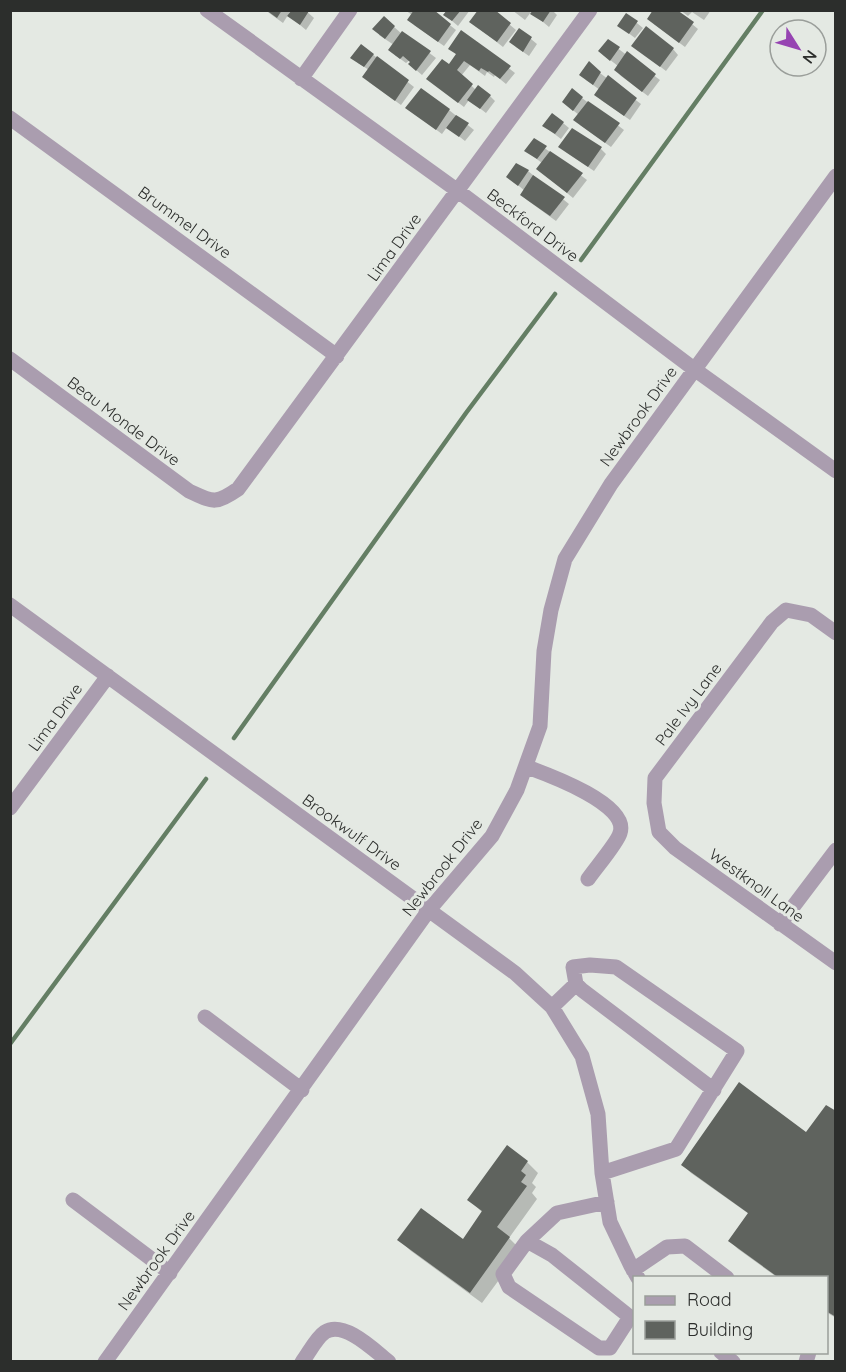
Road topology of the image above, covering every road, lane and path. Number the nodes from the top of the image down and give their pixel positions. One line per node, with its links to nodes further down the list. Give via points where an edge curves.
1 (207, 10): 4 (street, Beckford Drive)
2 (350, 10): 4 (street)
3 (590, 10): 7 (street, Lima Drive)
4 (301, 79): 7 (street, Beckford Drive)
5 (10, 118): 8 (street, Brummel Drive)
6 (836, 176): 10 (street, Newbrook Drive)
7 (458, 191): 8 (street, Lima Drive); 10 (street, Beckford Drive)
8 (337, 356): 12 (street, Lima Drive, via 238,489)
9 (10, 358): 12 (street, Beau Monde Drive, via 189,491)
10 (694, 369): 11 (street, Beckford Drive); 16 (street, Newbrook Drive, via 611,484 566,559 544,651 540,726)
11 (836, 471)
12 (222, 501)
13 (10, 605): 15 (street, Brookwulf Drive)
14 (836, 633): 18 (street, Pale Ivy Lane, via 811,615 786,610 771,622 655,778)
15 (108, 676): 17 (street, Lima Drive); 21 (street, Brookwulf Drive)
16 (527, 767): 20 (street, via 573,784 608,807 620,822 620,833); 21 (street, Newbrook Drive, via 492,836)
17 (10, 808)
18 (659, 832): 22 (street, Westknoll Lane, via 675,848)
19 (836, 850): 22 (street)
20 (588, 879)
21 (429, 910): 25 (street, Brookwulf Drive, via 515,973); 27 (street, Newbrook Drive)
22 (780, 924): 23 (street, Westknoll Lane)
23 (836, 963)
24 (576, 984): 25 (street); 28 (street); 28 (street, via 573,967 616,967 737,1051)
25 (552, 1007): 29 (street, Brookwulf Drive, via 582,1056 598,1114)
26 (205, 1017): 27 (street)
27 (302, 1090): 33 (street, Newbrook Drive)
28 (714, 1090): 29 (street, via 676,1149)
29 (602, 1173): 31 (street, Brookwulf Drive)
30 (73, 1200): 33 (street)
31 (607, 1202): 32 (street, via 556,1213); 34 (street, Brookwulf Drive, via 610,1222)
32 (527, 1240): 36 (street); 36 (street, via 503,1274 509,1287 599,1348 610,1348)
33 (170, 1273): 37 (street, Newbrook Drive)
34 (636, 1274): 35 (street, via 667,1247 685,1246)
35 (724, 1276)
36 (632, 1315)
37 (105, 1362)
38 (302, 1362): 39 (street, via 324,1333 334,1328 346,1330)
39 (389, 1362)

